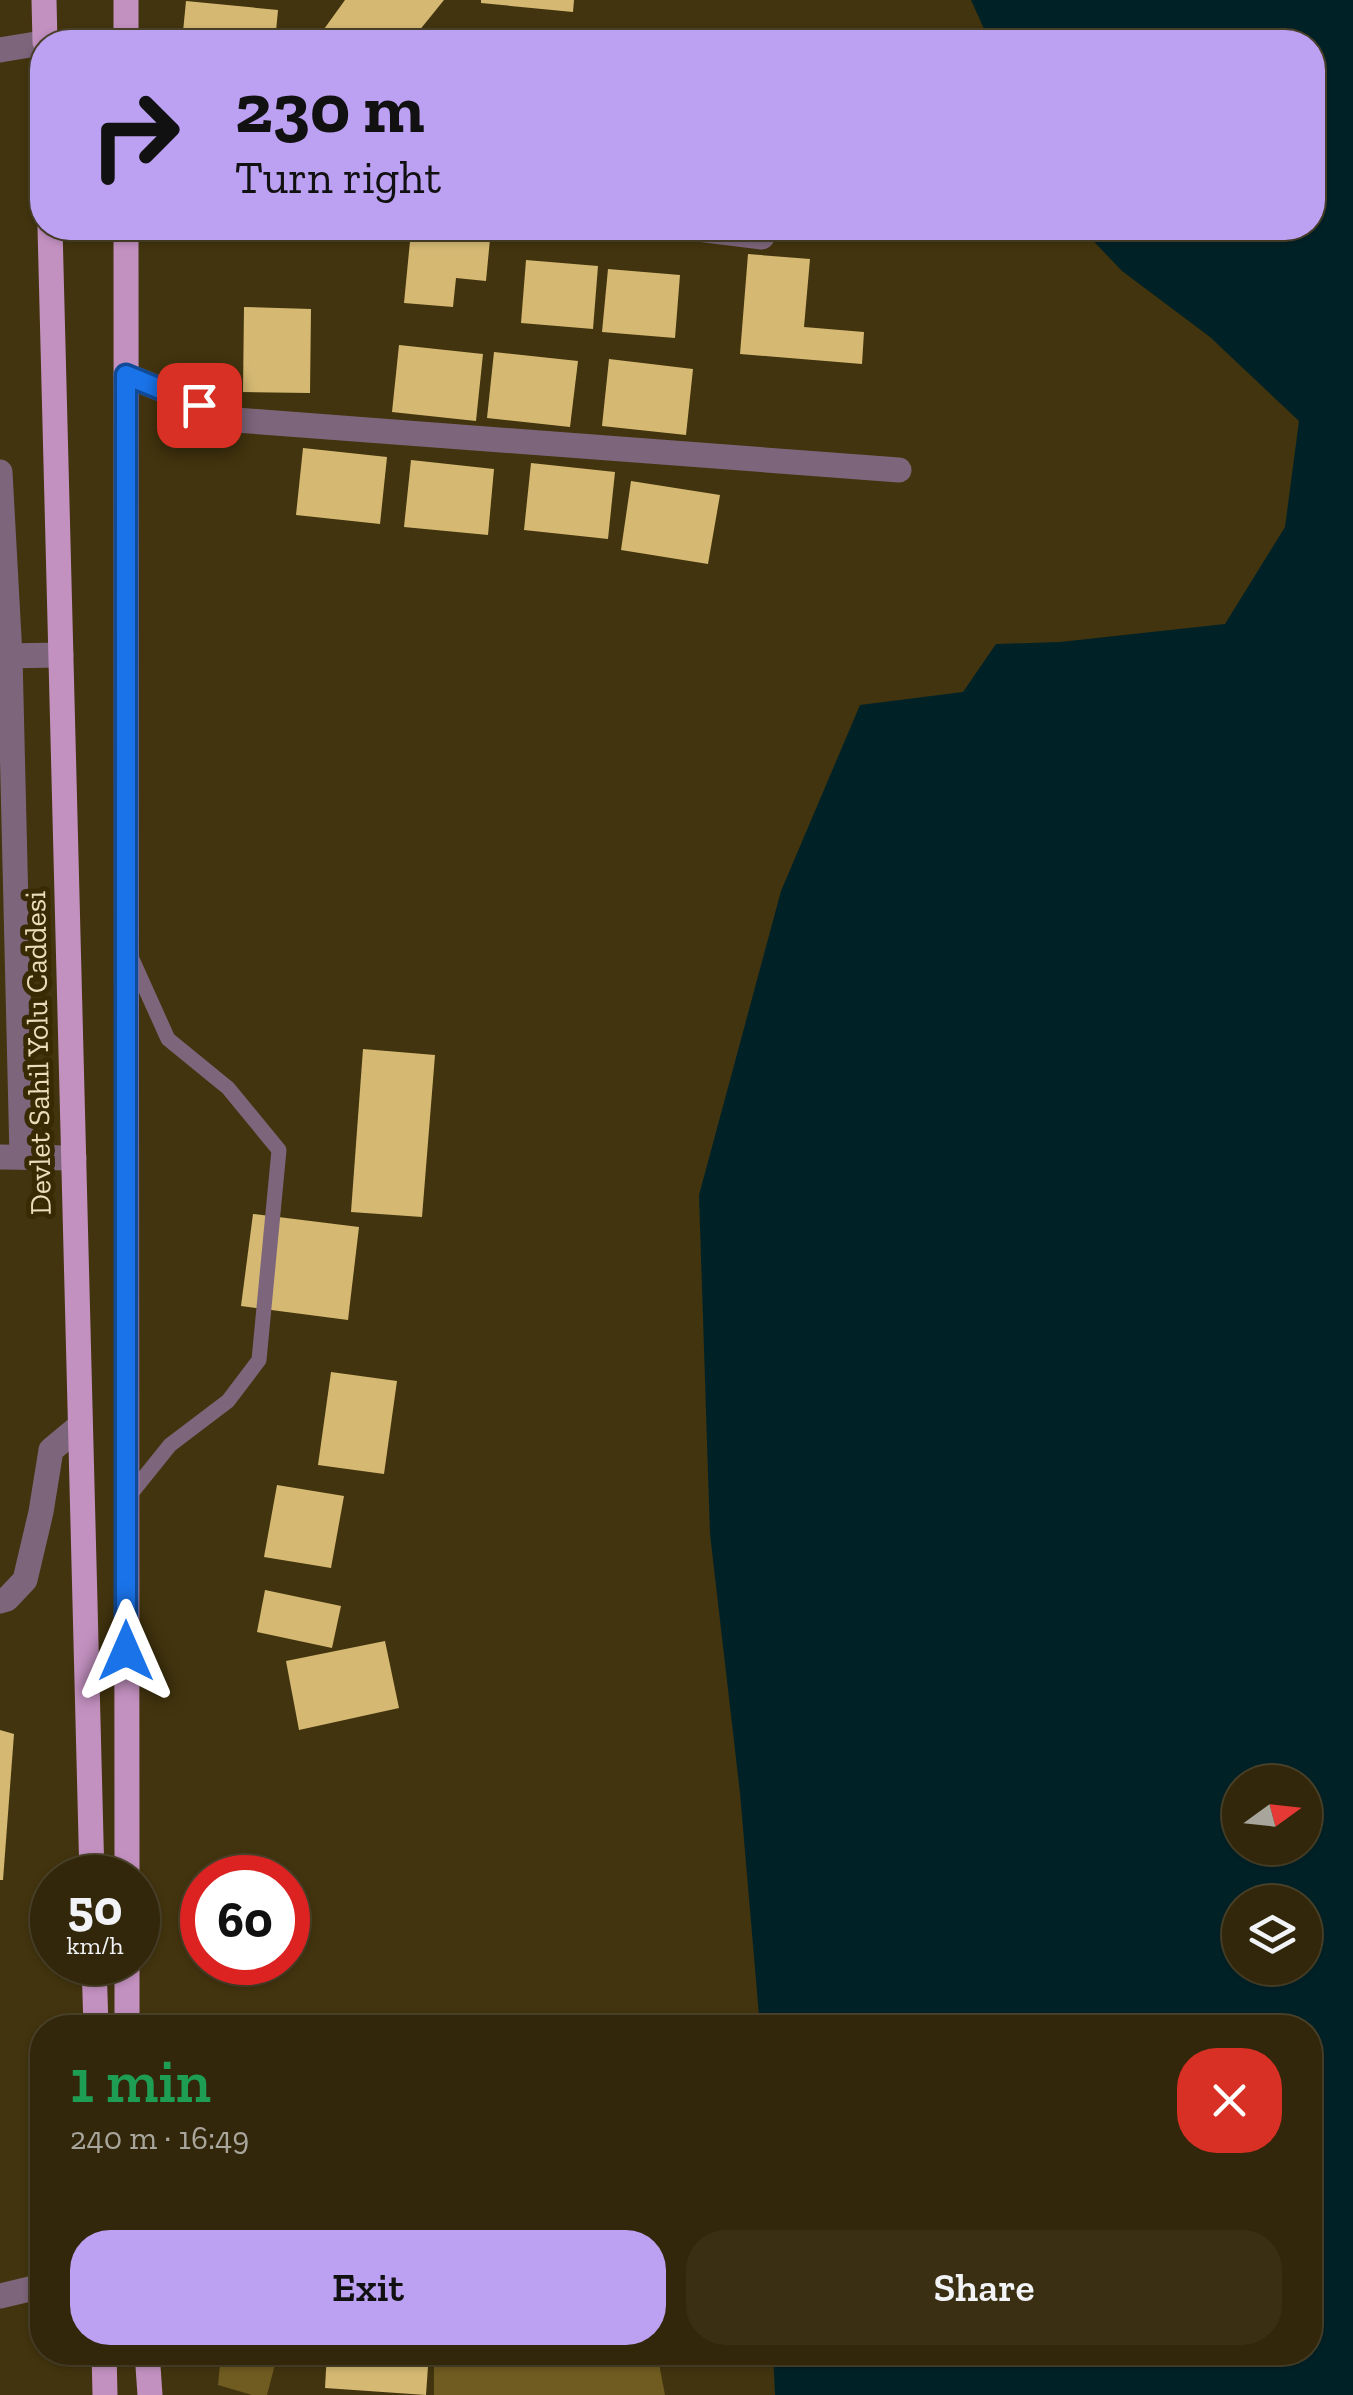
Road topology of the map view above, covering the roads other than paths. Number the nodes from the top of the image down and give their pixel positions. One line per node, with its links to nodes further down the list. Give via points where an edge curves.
1 (44, 0): 3 (main road)
2 (126, 0): 4 (main road)
3 (44, 30)
4 (126, 30)
5 (30, 45): 6 (street)
6 (0, 50)
7 (50, 240): 13 (main road, Devlet Sahil Yolu Caddesi)
8 (126, 240): 9 (main road)
9 (126, 375): 10 (street, via 236,420); 14 (main road)
10 (900, 470)
11 (0, 472): 12 (street)
12 (5, 656): 13 (street); 15 (street)
13 (61, 656): 16 (main road, Devlet Sahil Yolu Caddesi)
14 (126, 947): 18 (main road); 18 (lane, via 168,1039 228,1088 280,1150 260,1360 228,1401 170,1444)
15 (11, 1157): 16 (street)
16 (74, 1158): 17 (main road, Devlet Sahil Yolu Caddesi)
17 (80, 1426): 19 (street, via 51,1450 25,1580); 20 (main road, Devlet Sahil Yolu Caddesi)
18 (126, 1500): 21 (main road)
19 (0, 1601)
20 (91, 1855)
21 (127, 1855)
22 (95, 1985): 24 (main road)
23 (127, 1985): 25 (main road)
24 (96, 2015)
25 (127, 2015)
26 (30, 2289): 27 (street)
27 (0, 2296)
28 (104, 2365): 30 (main road)
29 (148, 2365): 31 (main road)
30 (105, 2395)
31 (150, 2395)

